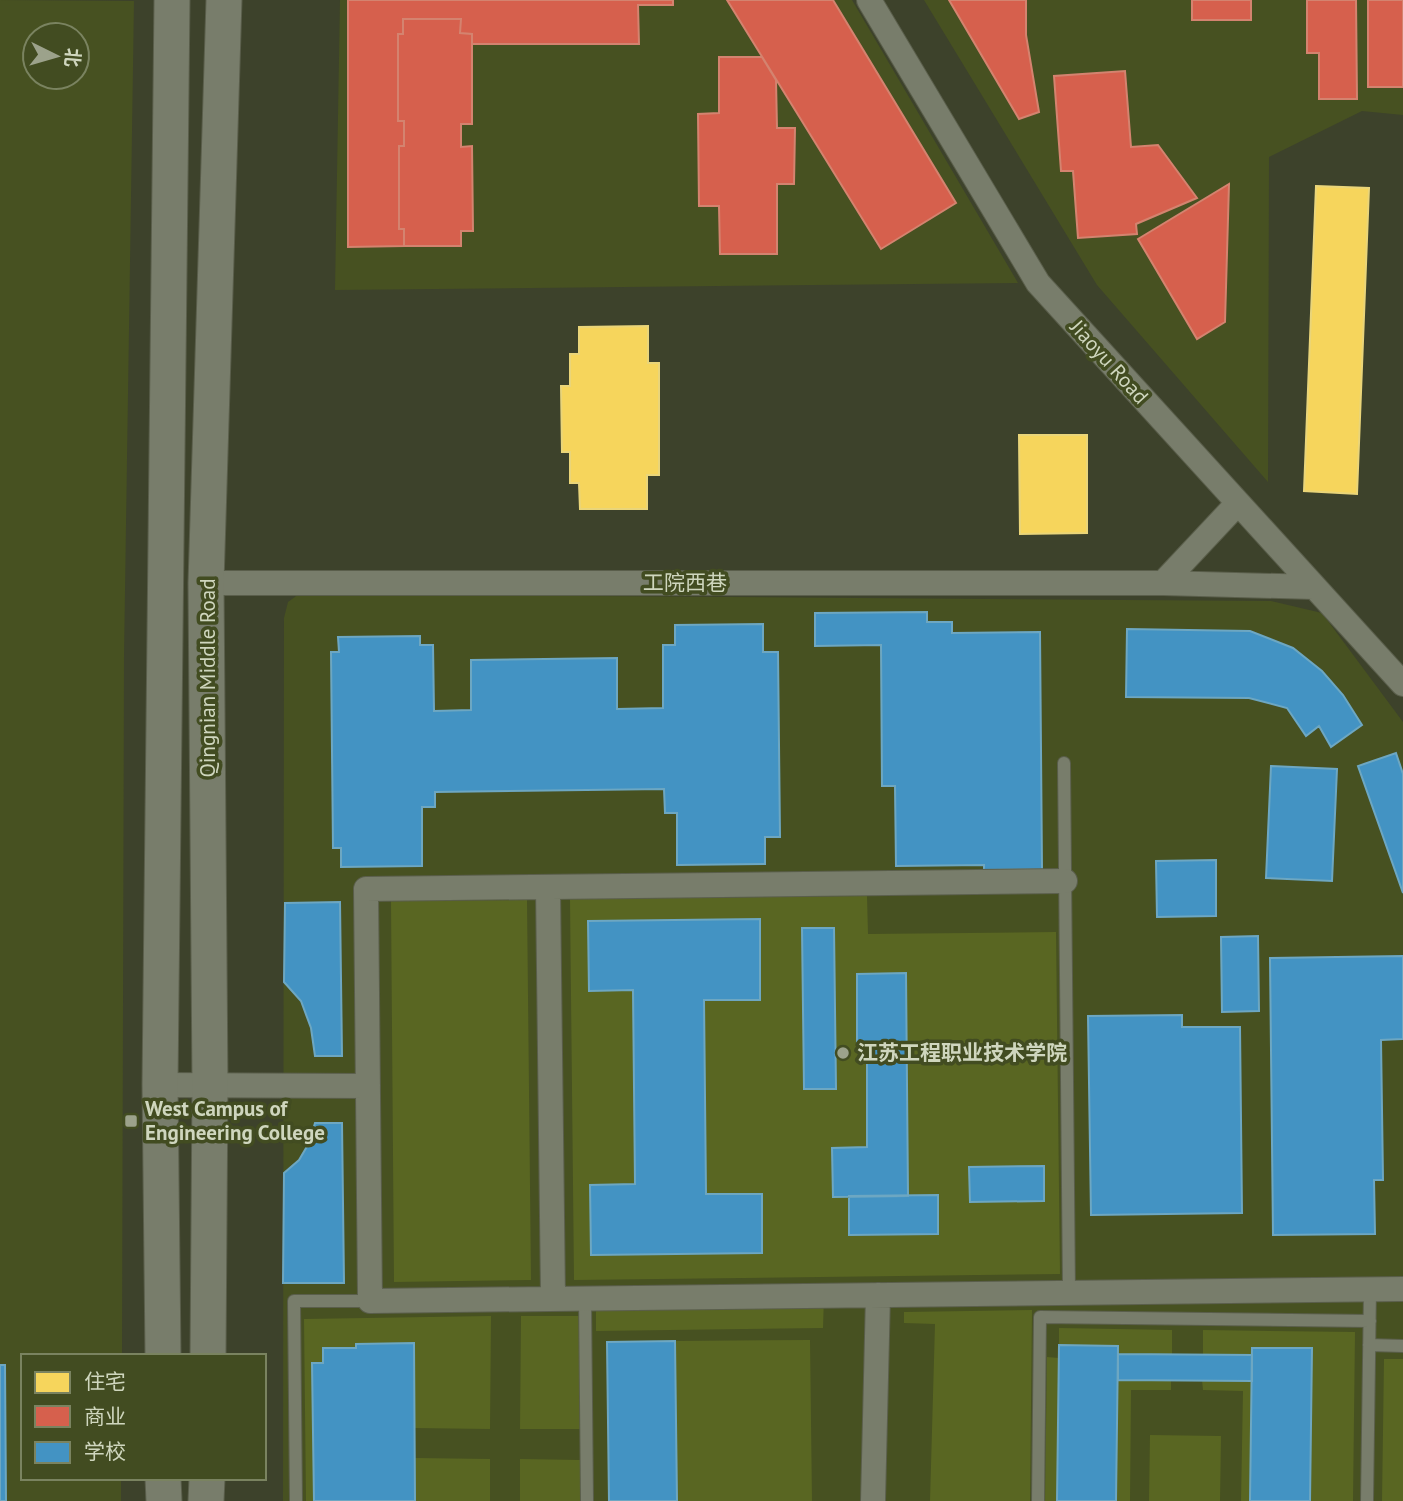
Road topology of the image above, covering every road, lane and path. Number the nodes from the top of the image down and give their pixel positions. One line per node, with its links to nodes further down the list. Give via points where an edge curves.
1 (172, 0): 12 (main road, Qingnian Middle Road)
2 (224, 0): 5 (main road, Qingnian Middle Road)
3 (869, 0): 4 (street, Jiaoyu Road, via 1038,282)
4 (1237, 504): 6 (street); 7 (street, Jiaoyu Road)
5 (206, 583): 6 (street, 工院西巷); 13 (main road, Qingnian Middle Road)
6 (1163, 583): 7 (street, 工院西巷)
7 (1314, 587): 8 (street, Jiaoyu Road)
8 (1403, 684)
9 (1064, 764): 10 (lane)
10 (1065, 881): 11 (street); 17 (lane)
11 (548, 888): 14 (street, via 366,889); 19 (street)
12 (160, 1084): 13 (street); 25 (main road, Qingnian Middle Road)
13 (210, 1085): 14 (street); 26 (main road, Qingnian Middle Road)
14 (368, 1086): 21 (street)
15 (1370, 1289): 16 (street); 17 (street); 22 (lane)
16 (1403, 1289)
17 (1069, 1292): 18 (street)
18 (878, 1295): 20 (street); 33 (street)
19 (553, 1298): 20 (street); 21 (street)
20 (585, 1298): 32 (lane)
21 (370, 1300): 31 (lane, via 294,1301)
22 (1370, 1321): 23 (lane); 34 (lane, via 1040,1317)
23 (1369, 1345): 24 (lane); 35 (lane)
24 (1403, 1346)
25 (163, 1354)
26 (208, 1354)
27 (163, 1480): 29 (main road)
28 (207, 1480): 30 (main road)
29 (164, 1501)
30 (206, 1501)
31 (296, 1501)
32 (587, 1501)
33 (873, 1501)
34 (1038, 1501)
35 (1367, 1501)

